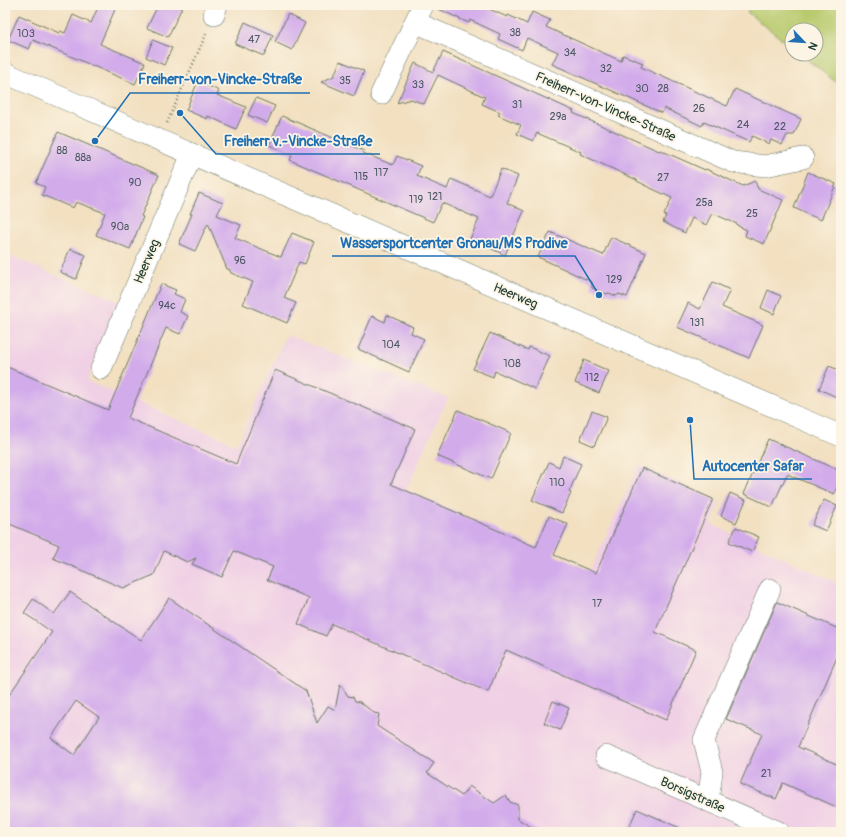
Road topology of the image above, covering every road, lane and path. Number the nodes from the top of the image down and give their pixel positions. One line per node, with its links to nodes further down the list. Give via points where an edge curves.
1 (215, 10): 5 (path)
2 (419, 13): 4 (street, Freiherr-von-Vincke-Straße); 7 (street, Freiherr-von-Vincke-Straße, via 734,162 765,166)
3 (5, 73): 5 (street, Heerweg)
4 (381, 94)
5 (160, 140): 6 (street, Heerweg)
6 (192, 154): 8 (street, Heerweg); 9 (street, Heerweg)
7 (802, 158)
8 (101, 369)
9 (841, 436)
10 (770, 589): 12 (street, via 704,740 712,772)
11 (606, 756): 12 (street, Borsigstraße)
12 (708, 801): 13 (street, Borsigstraße)
13 (779, 832)

